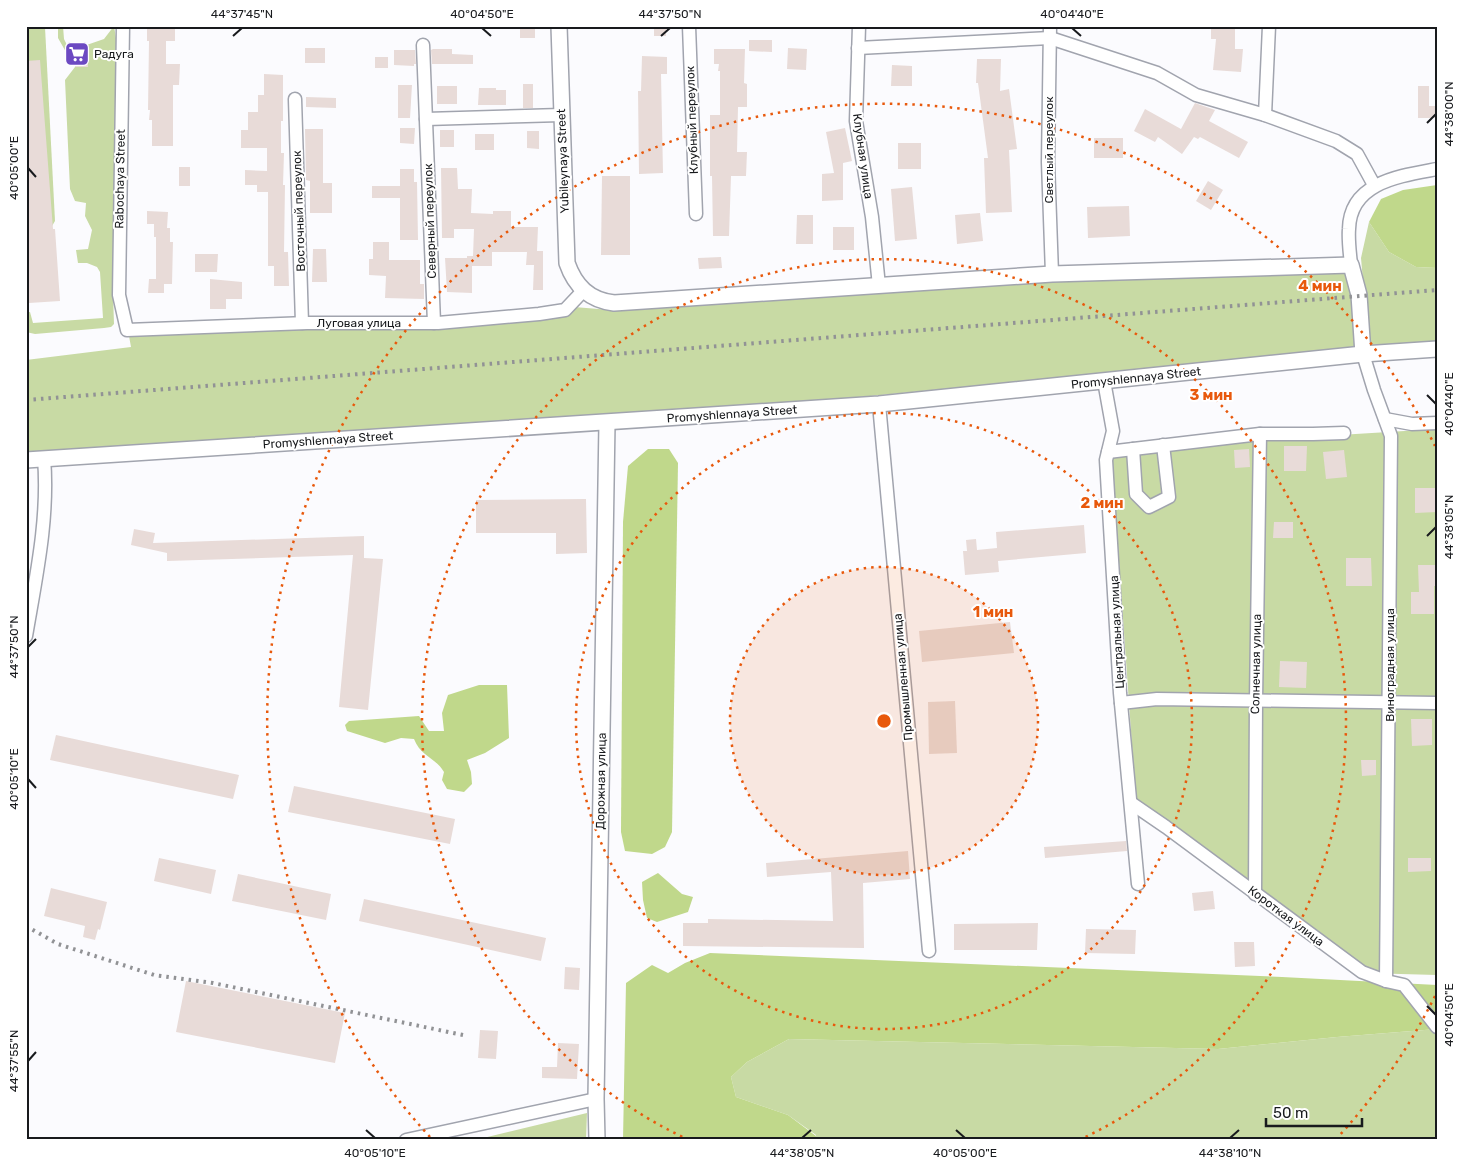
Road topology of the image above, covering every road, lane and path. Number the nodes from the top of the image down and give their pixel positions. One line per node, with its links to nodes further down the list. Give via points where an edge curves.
1 (123, 26): 22 (street, Rabochaya Street, via 119,295)
2 (559, 26): 10 (street, Yubileynaya Street)
3 (689, 26): 15 (street, Клубный переулок)
4 (859, 26): 8 (street, Клубная улица)
5 (1269, 26): 11 (street)
6 (1050, 32): 8 (street); 11 (street, via 1157,73 1196,95); 17 (street, Светлый переулок, via 1048,162)
7 (423, 45): 12 (street, Северный переулок)
8 (858, 48): 18 (street, Клубная улица, via 856,121 872,217)
9 (296, 99): 20 (street, Восточный переулок)
10 (561, 115): 12 (street); 19 (street, Yubileynaya Street, via 567,263 571,277)
11 (1265, 115): 14 (street, via 1336,141 1357,154)
12 (426, 119): 21 (street, Северный переулок)
13 (1437, 169): 14 (street)
14 (1374, 185): 16 (street, via 1352,210 1348,228)
15 (696, 214)
16 (1351, 265): 17 (street); 24 (street, via 1359,295)
17 (1052, 274): 18 (street)
18 (879, 286): 19 (street, via 614,303 602,302)
19 (583, 291): 21 (street, Луговая улица, via 565,310)
20 (302, 323): 21 (street, Луговая улица); 22 (street, Луговая улица)
21 (434, 323)
22 (128, 330)
23 (1437, 349): 24 (street, Promyshlennaya Street)
24 (1363, 354): 25 (street, Promyshlennaya Street); 27 (street, Виноградная улица)
25 (1104, 381): 26 (street, Promyshlennaya Street); 34 (street, Центральная улица, via 1113,431)
26 (879, 404): 28 (street, Promyshlennaya Street); 45 (street, Промышленная улица)
27 (1385, 419): 29 (street, via 1412,424); 40 (street, Виноградная улица, via 1391,436)
28 (607, 423): 35 (street, Promyshlennaya Street); 48 (street, Дорожная улица)
29 (1437, 423)
30 (1344, 433): 31 (street)
31 (1260, 434): 32 (street); 38 (street, Солнечная улица)
32 (1163, 445): 33 (street); 33 (street, via 1169,497 1148,507 1136,494)
33 (1133, 449): 34 (street)
34 (1108, 452): 39 (street, Центральная улица)
35 (44, 458): 36 (street, Promyshlennaya Street); 37 (street, via 46,486 42,546)
36 (26, 460)
37 (26, 636)
38 (1256, 700): 39 (street, via 1157,699); 40 (street); 44 (street, Солнечная улица)
39 (1121, 703): 42 (street, Центральная улица)
40 (1390, 703): 41 (street); 46 (street, Виноградная улица)
41 (1437, 703)
42 (1130, 803): 43 (street, Центральная улица); 44 (street, Короткая улица)
43 (1138, 884)
44 (1255, 894): 46 (street, Короткая улица, via 1362,972)
45 (929, 951)
46 (1386, 981): 47 (street, Короткая улица, via 1404,985)
47 (1437, 1027)
48 (596, 1099): 49 (street); 50 (street, Дорожная улица)
49 (406, 1140)
50 (596, 1140)

